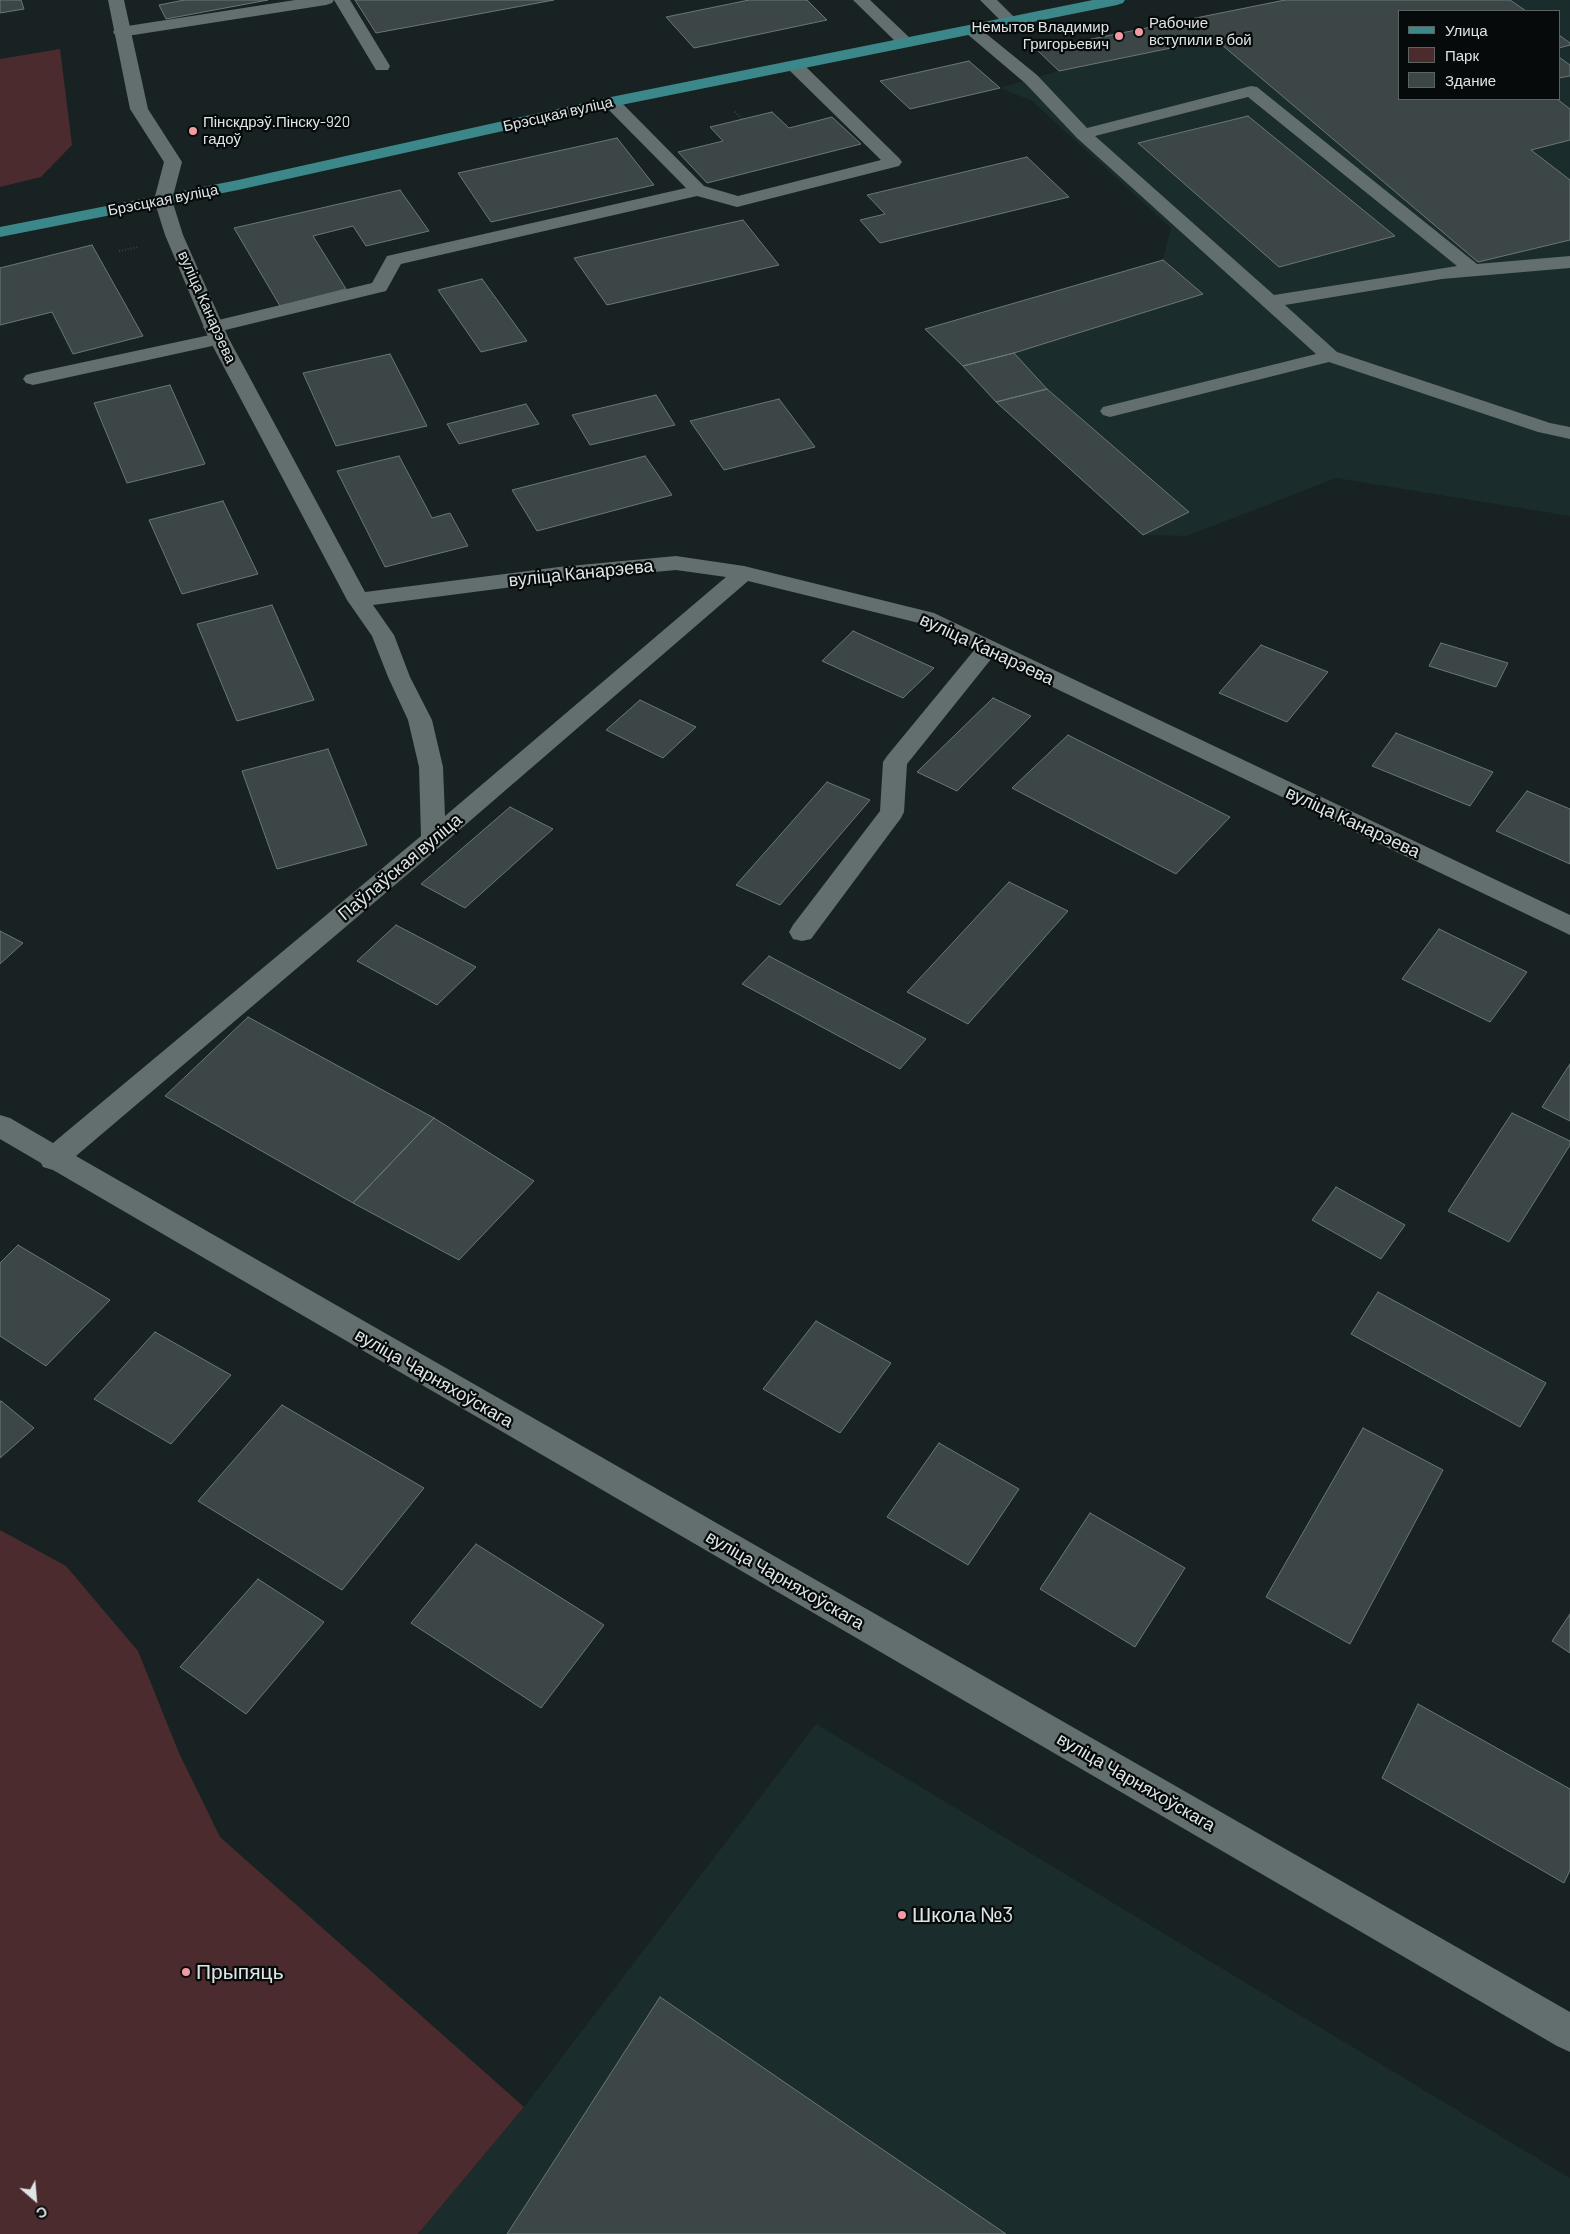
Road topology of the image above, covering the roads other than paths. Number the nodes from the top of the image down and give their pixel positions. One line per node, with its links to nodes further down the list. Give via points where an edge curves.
1 (116, 0): 9 (street)
2 (326, 0): 9 (street)
3 (342, 0): 11 (street)
4 (862, 0): 10 (street)
5 (988, 0): 7 (street)
6 (1118, 0): 7 (main road, Брэсцкая вуліца)
7 (1010, 22): 8 (main road, Брэсцкая вуліца)
8 (972, 30): 10 (main road, Брэсцкая вуліца); 14 (street, via 1031,79)
9 (122, 32): 16 (street, via 139,109 173,162)
10 (905, 42): 12 (main road, Брэсцкая вуліца)
11 (382, 66)
12 (795, 66): 13 (main road, Брэсцкая вуліца); 15 (street, via 893,162 737,202)
13 (611, 102): 15 (street); 16 (main road, Брэсцкая вуліца)
14 (1083, 134): 19 (street, via 1251,91); 20 (street)
15 (698, 190): 21 (street, via 394,260 379,287)
16 (163, 200): 17 (main road, Брэсцкая вуліца); 21 (street, вуліца Канарэева, via 174,235)
17 (0, 232)
18 (1570, 262): 19 (street)
19 (1473, 270): 20 (street)
20 (1269, 302): 22 (street)
21 (216, 333): 23 (street); 27 (street, вуліца Канарэева)
22 (1330, 356): 24 (street); 25 (street)
23 (33, 379)
24 (1110, 411)
25 (1570, 434)
26 (744, 572): 27 (street, вуліца Канарэева, via 676,562); 28 (street, вуліца Канарэева, via 926,618); 29 (street, Паўлаўская вуліца)
27 (358, 600): 29 (street, вуліца Канарэева, via 383,635 420,720 431,767)
28 (988, 648): 30 (street, вуліца Канарэева); 31 (street, via 895,762 892,812)
29 (433, 839): 33 (street, Паўлаўская вуліца)
30 (1570, 926)
31 (802, 932)
32 (0, 1126): 33 (street, вуліца Чарняхоўскага)
33 (53, 1159): 34 (street, вуліца Чарняхоўскага)
34 (1570, 2032)

